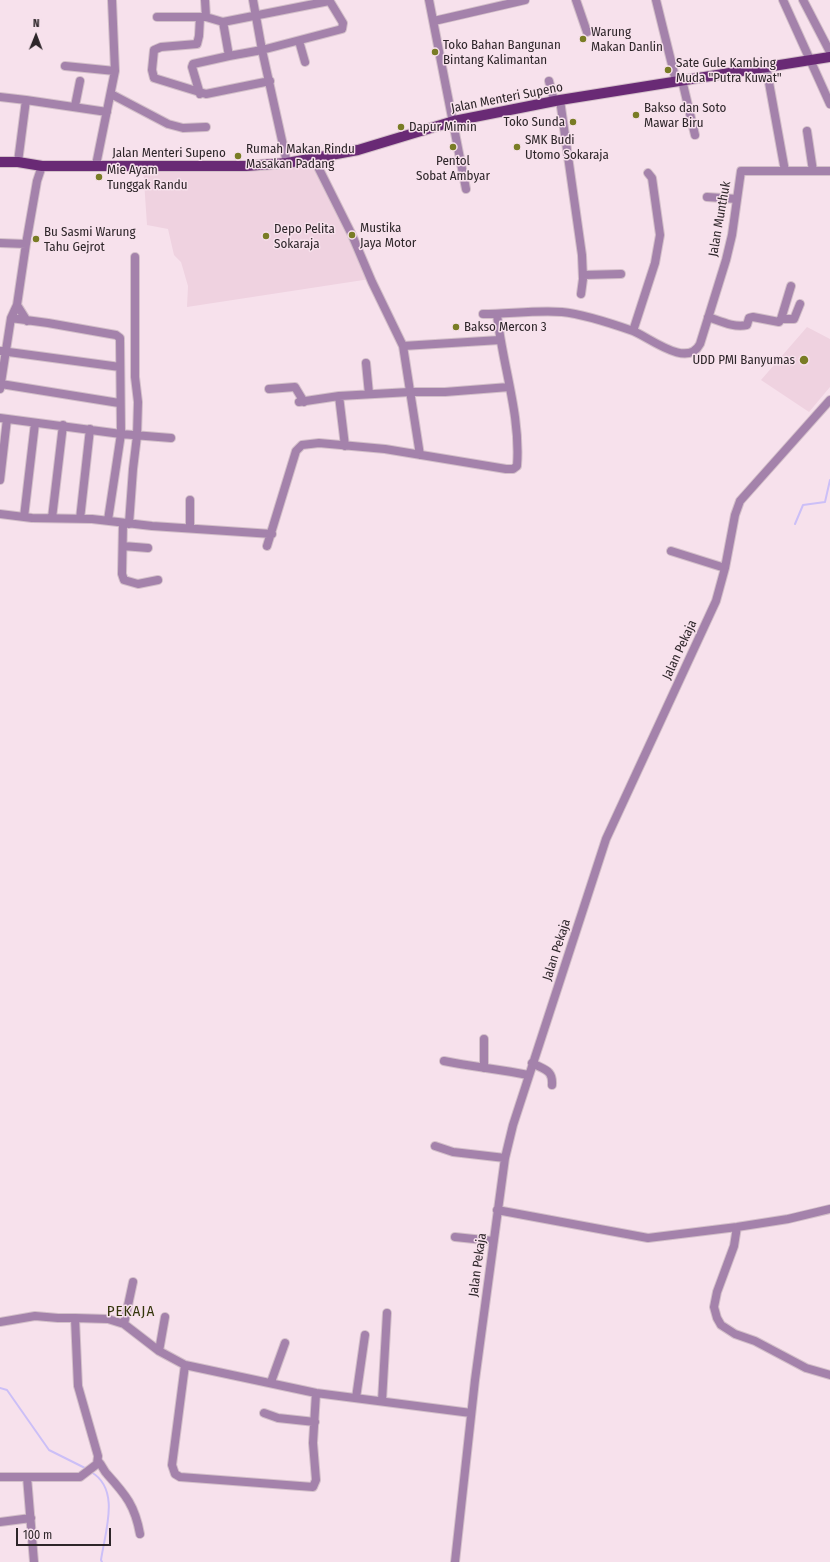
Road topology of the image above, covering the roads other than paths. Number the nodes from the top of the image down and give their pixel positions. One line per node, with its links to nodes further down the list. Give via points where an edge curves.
1 (112, 0): 27 (street)
2 (205, 0): 14 (street)
3 (253, 0): 12 (street)
4 (329, 0): 12 (street); 18 (street, via 343,23 343,28)
5 (429, 0): 15 (street)
6 (525, 0): 11 (street)
7 (576, 0): 17 (street)
8 (656, 0): 31 (street)
9 (783, 0): 23 (street)
10 (803, 0): 20 (street)
11 (506, 2): 15 (street)
12 (255, 15): 16 (street); 19 (street)
13 (157, 17): 14 (street)
14 (203, 17): 16 (street); 33 (street, via 197,44 156,48 152,53 153,76 156,80)
15 (434, 21): 40 (street)
16 (223, 22): 21 (street)
17 (587, 32)
18 (299, 41): 19 (street); 24 (street)
19 (262, 50): 21 (street); 28 (street)
20 (830, 52)
21 (229, 56): 33 (street, via 193,64)
22 (830, 57): 23 (main road, Jalan Menteri Supeno)
23 (809, 60): 26 (main road, Jalan Menteri Supeno); 37 (street)
24 (304, 62)
25 (65, 66): 27 (street)
26 (766, 66): 31 (main road, Jalan Menteri Supeno); 50 (street)
27 (115, 71): 32 (street)
28 (270, 80): 33 (street); 47 (street)
29 (80, 81): 38 (street)
30 (549, 81): 36 (street)
31 (679, 81): 36 (main road, Jalan Menteri Supeno); 43 (street)
32 (111, 94): 39 (street); 41 (street, via 168,124 183,128)
33 (200, 94)
34 (0, 97): 35 (street)
35 (26, 100): 38 (street); 46 (street)
36 (557, 101): 40 (main road, Jalan Menteri Supeno); 61 (street)
37 (830, 104)
38 (75, 106): 39 (street)
39 (107, 112): 48 (street)
40 (454, 121): 44 (main road, Jalan Menteri Supeno, via 358,150); 54 (street)
41 (206, 127)
42 (807, 131): 51 (street)
43 (695, 135)
44 (314, 159): 47 (main road, Jalan Menteri Supeno); 74 (street)
45 (0, 162): 46 (main road, Jalan Menteri Supeno)
46 (18, 162): 49 (main road, Jalan Menteri Supeno)
47 (287, 163): 48 (main road, Jalan Menteri Supeno, via 246,166)
48 (96, 165): 49 (main road, Jalan Menteri Supeno)
49 (42, 166): 58 (street)
50 (785, 171): 51 (street, Jalan Munthuk); 56 (street, Jalan Munthuk, via 741,171)
51 (813, 171): 52 (street, Jalan Munthuk)
52 (830, 171)
53 (648, 173): 72 (street, via 652,178 660,235 655,263)
54 (466, 189)
55 (707, 197): 56 (street)
56 (737, 199): 69 (street, Jalan Munthuk, via 727,253)
57 (0, 243): 58 (street)
58 (26, 244): 65 (street)
59 (135, 257): 91 (street)
60 (621, 274): 61 (street)
61 (583, 275): 63 (street)
62 (791, 286): 70 (street)
63 (581, 294)
64 (800, 304): 70 (street, via 794,319)
65 (17, 305): 68 (street); 71 (street)
66 (483, 314): 67 (street)
67 (497, 314): 72 (street, via 563,312); 73 (street)
68 (11, 318): 71 (street); 75 (street)
69 (708, 318): 70 (street, via 743,326 747,325 751,317 776,322); 72 (street, Jalan Munthuk, via 700,344 697,350 691,352 665,350)
70 (781, 319)
71 (27, 321): 77 (street, via 116,335 121,342)
72 (633, 332)
73 (500, 340): 74 (street); 79 (street)
74 (403, 346): 81 (street)
75 (3, 351): 77 (street); 78 (street)
76 (366, 363): 82 (street)
77 (120, 368): 85 (street)
78 (0, 387): 85 (street)
79 (509, 388): 81 (street); 95 (street, via 518,443 517,466 513,469)
80 (269, 389): 83 (street, via 295,387 301,402)
81 (410, 392): 82 (street); 95 (street)
82 (369, 394): 83 (street)
83 (339, 396): 93 (street)
84 (830, 400): 111 (street, Jalan Pekaja, via 740,501)
85 (119, 403): 90 (street)
86 (4, 419): 87 (street); 94 (street)
87 (35, 423): 88 (street); 100 (street)
88 (64, 425): 89 (street); 101 (street)
89 (90, 429): 90 (street); 102 (street)
90 (121, 434): 91 (street); 103 (street)
91 (137, 436): 92 (street); 104 (street)
92 (171, 438)
93 (345, 446): 95 (street); 106 (street, via 319,443 299,447)
94 (1, 447): 96 (street)
95 (420, 455)
96 (0, 475): 97 (street)
97 (0, 480)
98 (190, 500): 105 (street)
99 (0, 514): 100 (street)
100 (24, 517): 101 (street)
101 (52, 518): 102 (street)
102 (80, 519): 103 (street)
103 (108, 520): 104 (street)
104 (126, 523): 105 (street); 107 (street)
105 (190, 527): 106 (street)
106 (272, 534): 108 (street)
107 (123, 546): 109 (street); 112 (street, via 124,580 138,584)
108 (267, 546)
109 (148, 548)
110 (671, 551): 111 (street)
111 (725, 568): 115 (street, Jalan Pekaja, via 716,601 606,839)
112 (158, 580)
113 (484, 1039): 116 (street)
114 (444, 1061): 116 (street)
115 (532, 1064): 117 (street, Jalan Pekaja); 118 (street, via 550,1073)
116 (484, 1068): 117 (street, via 499,1068)
117 (528, 1075): 120 (street, Jalan Pekaja)
118 (552, 1085)
119 (435, 1146): 120 (street, via 453,1152)
120 (505, 1158): 122 (street, Jalan Pekaja)
121 (830, 1209): 123 (street)
122 (498, 1210): 123 (street, via 648,1238); 125 (street, Jalan Pekaja)
123 (738, 1227): 136 (street, via 734,1246 717,1292 714,1307 716,1318 721,1325 735,1334 806,1368)
124 (455, 1237): 125 (street)
125 (493, 1241): 142 (street, Jalan Pekaja)
126 (133, 1282): 131 (street)
127 (387, 1313): 140 (street)
128 (165, 1317): 134 (street)
129 (75, 1318): 130 (street, via 35,1316); 131 (street, via 108,1319); 144 (street, via 78,1386)
130 (0, 1322)
131 (124, 1324): 134 (street)
132 (365, 1335): 139 (street)
133 (285, 1343): 137 (street)
134 (159, 1351): 135 (street)
135 (185, 1365): 137 (street); 143 (street, via 172,1464 175,1474 180,1477 313,1487 316,1480)
136 (830, 1375)
137 (271, 1382): 138 (street)
138 (316, 1393): 139 (street); 143 (street)
139 (356, 1398): 140 (street)
140 (382, 1401): 142 (street)
141 (264, 1413): 143 (street, via 278,1418)
142 (471, 1413): 151 (street, Jalan Pekaja)
143 (312, 1422)
144 (98, 1463): 145 (street, via 80,1477); 149 (street, via 130,1501)
145 (27, 1476): 146 (street); 147 (street)
146 (0, 1477)
147 (31, 1518): 148 (street); 150 (street)
148 (0, 1522)
149 (140, 1534)
150 (34, 1562)
151 (455, 1562)

